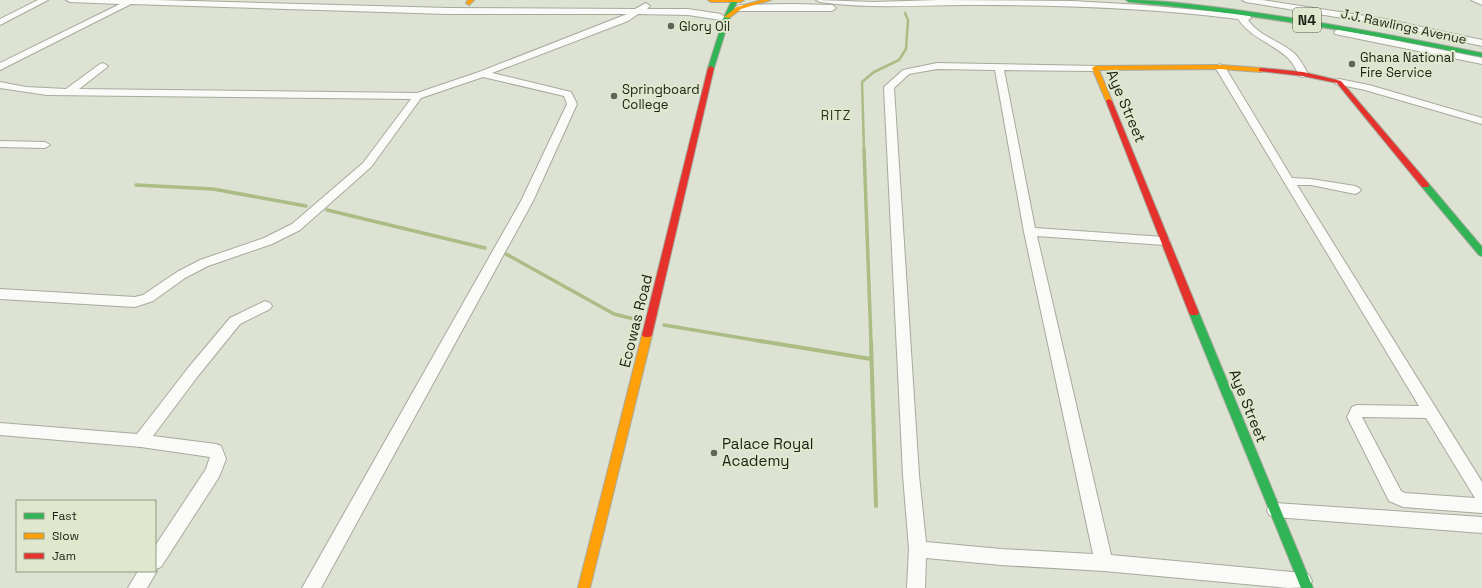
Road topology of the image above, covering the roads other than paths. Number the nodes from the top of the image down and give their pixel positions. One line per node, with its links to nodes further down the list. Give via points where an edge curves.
1 (44, 0): 20 (street)
2 (70, 0): 3 (street)
3 (134, 0): 16 (street, via 448,11); 28 (street)
4 (298, 0): 11 (street)
5 (711, 0): 6 (main road)
6 (723, 0): 12 (main road); 18 (main road, Ecowas Road)
7 (768, 0): 12 (main road)
8 (820, 0): 13 (street, via 845,3)
9 (1198, 0): 17 (main road, J.J. Rawlings Avenue / N4)
10 (1246, 0): 14 (street)
11 (470, 2): 15 (street)
12 (738, 2): 18 (main road); 19 (street, via 899,11 1061,9)
13 (1136, 2): 19 (street); 22 (main road, J.J. Rawlings Avenue / N4, via 1250,12 1334,24)
14 (1300, 4): 17 (street)
15 (646, 6): 16 (street); 18 (street, via 692,6)
16 (636, 13): 18 (street, via 688,12); 31 (street)
17 (1331, 15): 21 (street, via 1385,22); 23 (main road, J.J. Rawlings Avenue / N4)
18 (722, 17): 61 (main road, Ecowas Road, via 716,56)
19 (1243, 20): 22 (street, via 1321,28); 32 (street, via 1251,29 1280,46 1299,64)
20 (0, 22)
21 (1482, 42)
22 (1418, 44): 24 (main road, J.J. Rawlings Avenue / N4); 25 (street)
23 (1482, 48)
24 (1482, 55)
25 (1482, 61)
26 (103, 66): 35 (street)
27 (999, 66): 30 (street); 42 (street); 54 (street, via 937,66 906,72 889,87 910,475)
28 (0, 67)
29 (1220, 67): 30 (main road, Aye Street); 32 (main road, Aye Street); 40 (street)
30 (1095, 68): 43 (main road, Aye Street)
31 (482, 74): 36 (street); 60 (street, via 559,91 568,94 572,104 527,201)
32 (1303, 74): 33 (main road, Aye Street)
33 (1339, 82): 37 (street, via 1366,87); 44 (main road)
34 (0, 85): 35 (street, via 26,90)
35 (69, 92): 36 (street)
36 (418, 96): 45 (street, via 367,165 296,227 268,241 204,263 181,275 148,298 135,302)
37 (1482, 121)
38 (0, 144): 39 (street)
39 (45, 146)
40 (1289, 181): 41 (street); 47 (street)
41 (1355, 190)
42 (1030, 232): 43 (street); 56 (street)
43 (1164, 242): 52 (main road, Aye Street)
44 (1482, 253)
45 (0, 294)
46 (265, 306): 49 (street, via 235,321)
47 (1431, 412): 50 (street); 51 (street, via 1357,411 1354,416 1395,496 1403,500)
48 (0, 429): 49 (street)
49 (141, 441): 55 (street, via 216,451 218,459 213,472)
50 (1482, 496)
51 (1482, 506)
52 (1275, 510): 53 (street); 58 (main road, Aye Street)
53 (1481, 528)
54 (918, 549): 56 (street); 62 (street)
55 (156, 559)
56 (1104, 563): 58 (street)
57 (147, 572): 59 (street)
58 (1305, 584)
59 (137, 588)
60 (311, 588)
61 (584, 588)
62 (916, 588)

